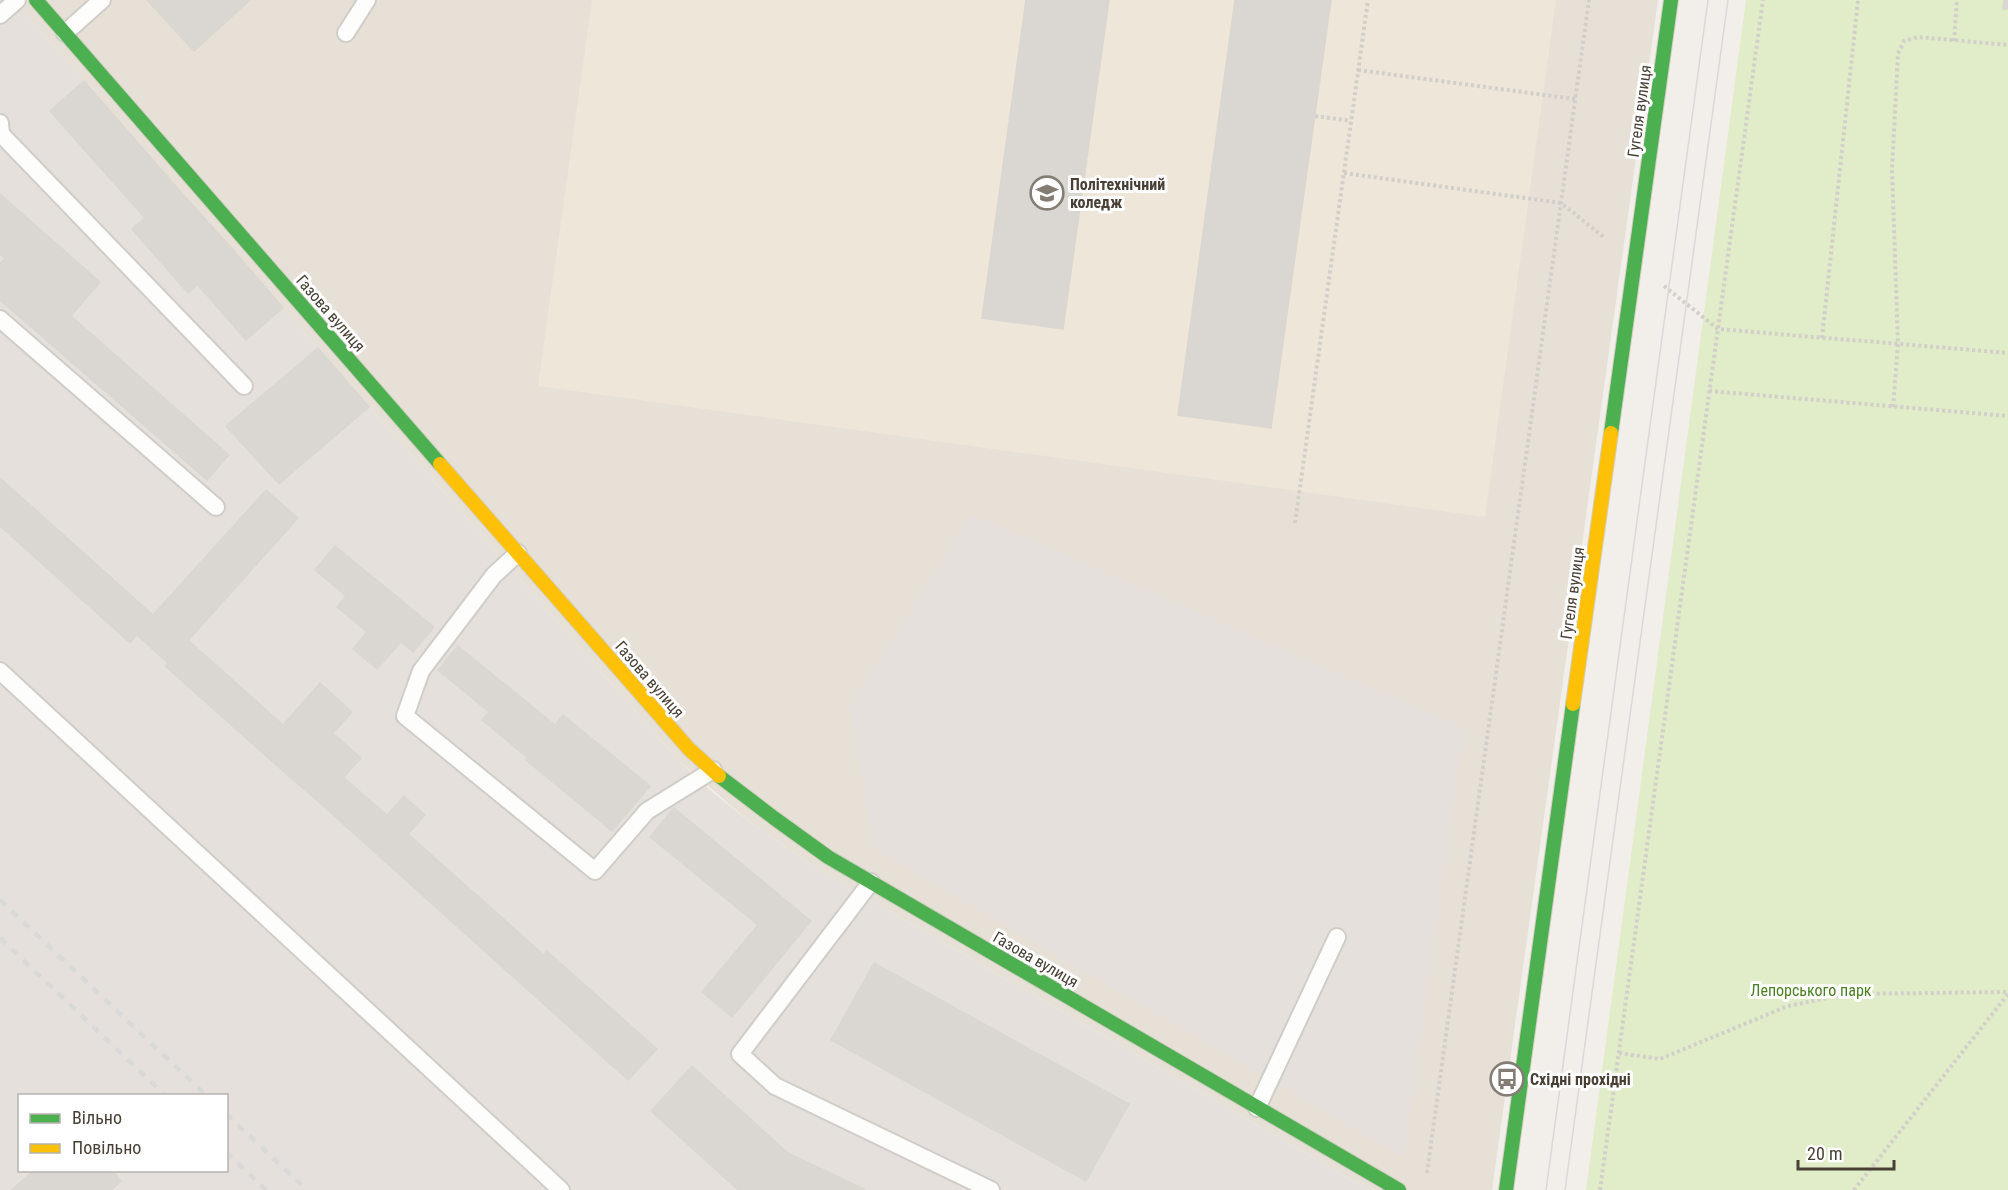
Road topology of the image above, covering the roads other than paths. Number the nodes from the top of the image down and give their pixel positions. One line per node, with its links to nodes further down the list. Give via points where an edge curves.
1 (17, 0): 6 (lane)
2 (102, 0): 7 (lane)
3 (367, 0): 8 (lane)
4 (1671, 0): 22 (street, Гугеля вулиця)
5 (40, 1): 7 (street, Газова вулиця)
6 (0, 15)
7 (65, 33): 13 (street, Газова вулиця)
8 (346, 33)
9 (0, 123): 11 (lane, via 1,134)
10 (0, 319): 12 (lane)
11 (244, 386)
12 (216, 507)
13 (518, 553): 15 (street, Газова вулиця, via 689,749); 15 (lane, via 494,575 422,671 405,716 595,871 647,811)
14 (0, 672): 19 (lane)
15 (712, 770): 16 (street, Газова вулиця, via 768,815)
16 (871, 882): 18 (street, Газова вулиця); 20 (lane, via 740,1054 776,1086)
17 (1337, 937): 18 (lane)
18 (1257, 1108): 21 (street, Газова вулиця)
19 (561, 1190)
20 (991, 1190)
21 (1399, 1190)
22 (1506, 1190)

